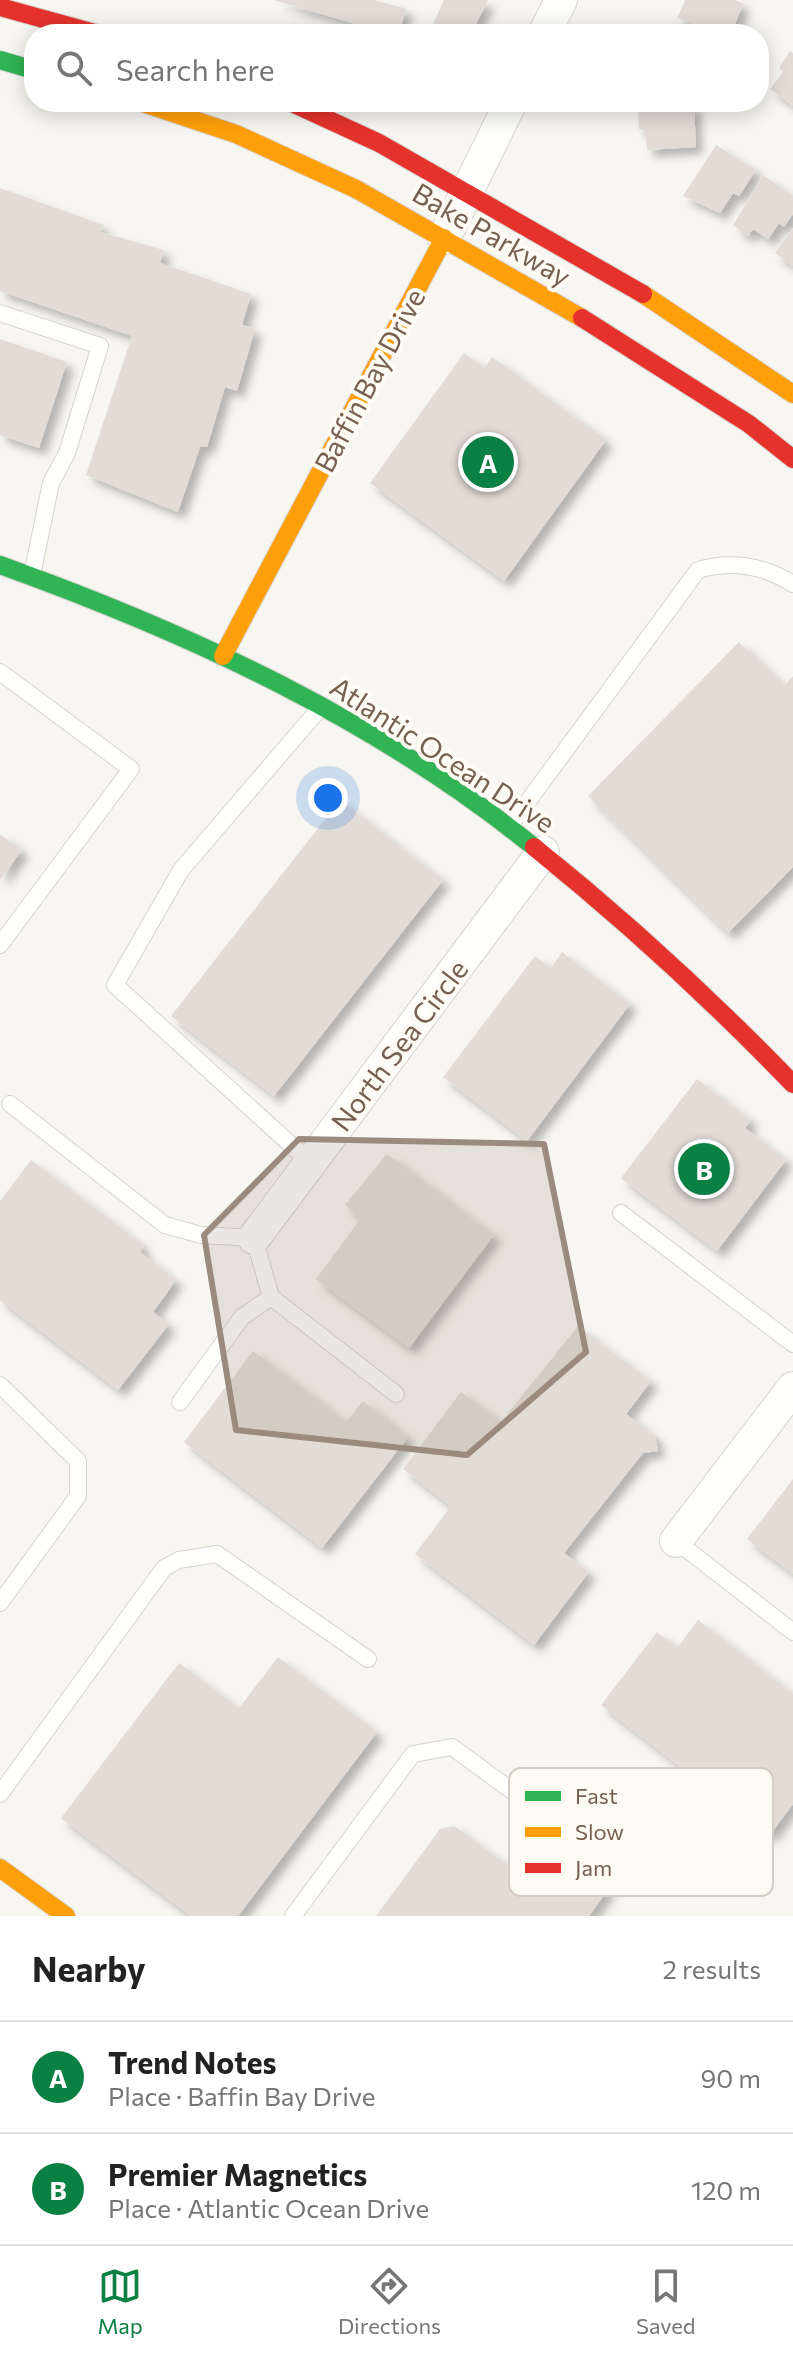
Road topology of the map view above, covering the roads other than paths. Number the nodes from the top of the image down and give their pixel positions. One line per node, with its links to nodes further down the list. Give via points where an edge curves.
1 (561, 0): 4 (street)
2 (0, 7): 3 (street)
3 (62, 24)
4 (549, 24)
5 (0, 60): 6 (street)
6 (24, 67)
7 (170, 112): 11 (street, Bake Parkway, via 236,134 356,189)
8 (312, 112): 10 (street, Bake Parkway)
9 (506, 112): 10 (street, Baffin Bay Drive)
10 (467, 192): 11 (street, Baffin Bay Drive); 13 (street, Bake Parkway, via 634,288)
11 (444, 238): 14 (street, Bake Parkway, via 607,332 749,424); 18 (street, Baffin Bay Drive)
12 (0, 313): 16 (lane, via 100,346 67,453 51,483)
13 (793, 394)
14 (793, 459)
15 (0, 565): 16 (street, Atlantic Ocean Drive)
16 (32, 575): 18 (street, Atlantic Ocean Drive)
17 (793, 584): 21 (lane, via 745,566 719,564 698,570)
18 (223, 656): 20 (street, Atlantic Ocean Drive)
19 (0, 672): 23 (lane, via 131,769)
20 (321, 707): 21 (street, Atlantic Ocean Drive); 26 (lane, via 181,870 115,985)
21 (508, 828): 22 (street, Atlantic Ocean Drive)
22 (543, 852): 24 (street, Atlantic Ocean Drive, via 659,947); 26 (street, North Sea Circle)
23 (0, 945)
24 (793, 1084)
25 (10, 1104): 28 (lane, via 165,1225 201,1235)
26 (311, 1163): 28 (street, North Sea Circle)
27 (621, 1213): 30 (lane)
28 (254, 1238): 29 (lane)
29 (271, 1297): 32 (lane); 34 (lane, via 242,1317)
30 (793, 1344)
31 (0, 1385): 36 (lane, via 78,1461 78,1496)
32 (396, 1394)
33 (790, 1399): 35 (street)
34 (180, 1402)
35 (676, 1541): 37 (lane)
36 (0, 1603)
37 (793, 1632)
38 (368, 1659): 40 (lane, via 217,1554 179,1560 164,1568)
39 (509, 1789): 43 (lane, via 452,1747 413,1754)
40 (0, 1794)
41 (0, 1868): 42 (street)
42 (66, 1916)
43 (293, 1916)

